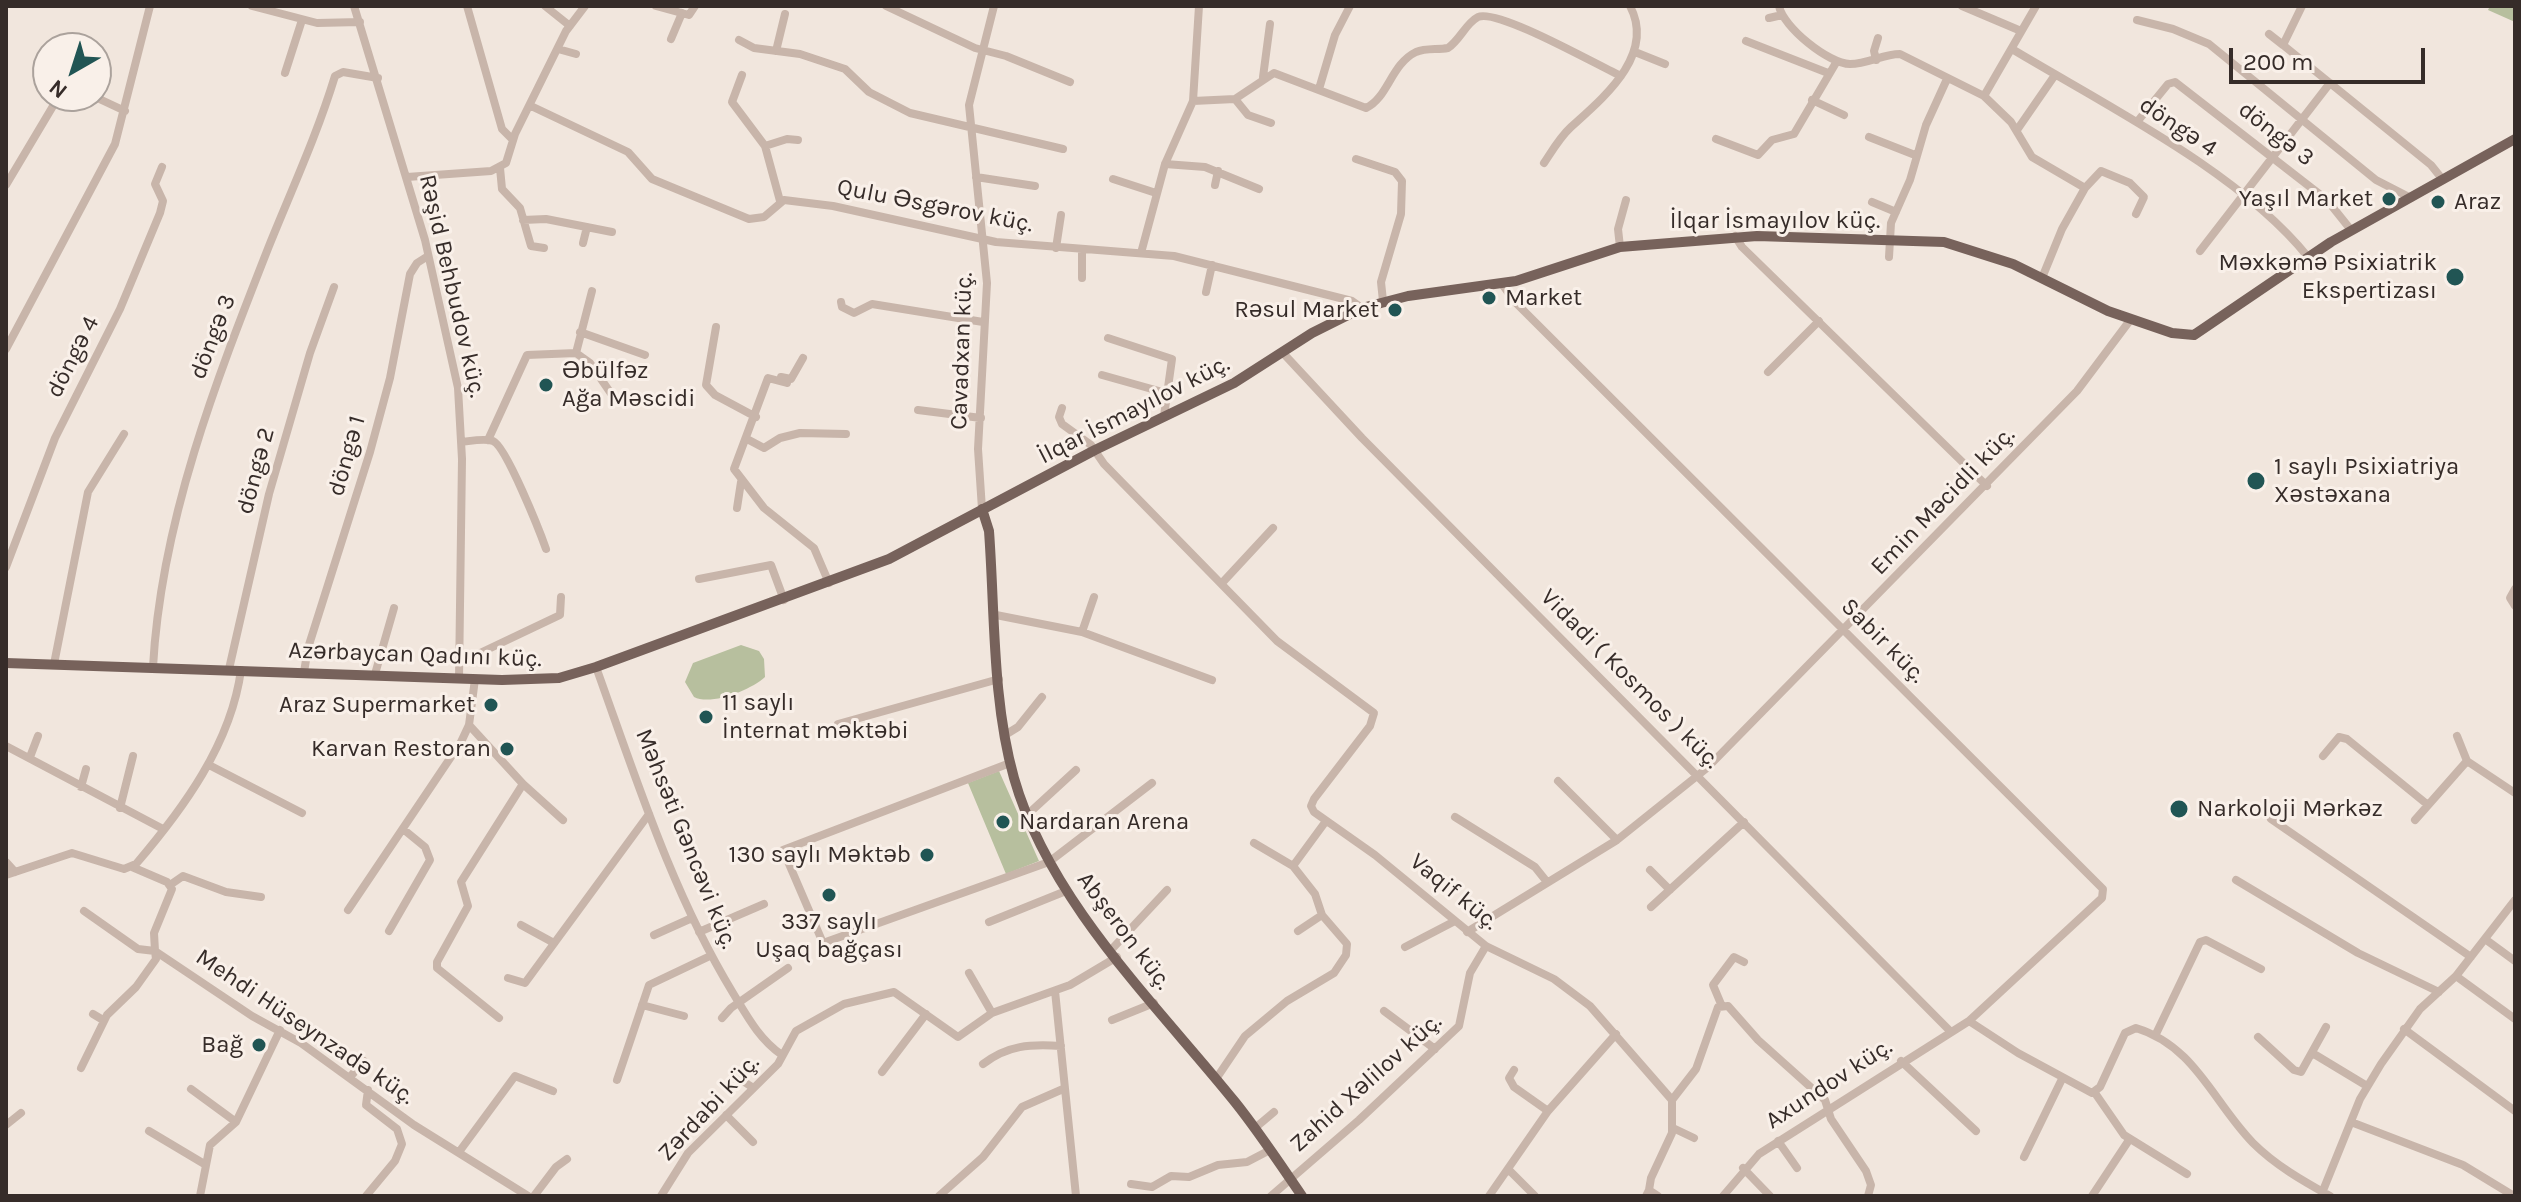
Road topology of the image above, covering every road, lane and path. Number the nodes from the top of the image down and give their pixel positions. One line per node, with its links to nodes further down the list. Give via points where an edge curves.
1 (150, 6): 59 (street)
2 (252, 6): 21 (street)
3 (354, 6): 23 (street, Rəşid Behbudov küç.)
4 (467, 6): 69 (street, via 502,129)
5 (545, 6): 25 (street)
6 (585, 6): 25 (street)
7 (656, 6): 18 (street)
8 (695, 6): 18 (street, via 692,15)
9 (886, 6): 35 (street)
10 (994, 6): 35 (street, Cavadxan küç.)
11 (1199, 6): 56 (street)
12 (1350, 6): 52 (street)
13 (1630, 6): 37 (street, via 1637,25)
14 (1962, 6): 26 (street)
15 (2036, 6): 26 (street)
16 (2302, 6): 32 (street)
17 (1780, 11): 20 (street); 40 (street, via 1801,37)
18 (682, 13): 29 (street)
19 (785, 14): 36 (street)
20 (1769, 18)
21 (302, 20): 23 (street); 42 (street)
22 (2137, 20): 62 (street, via 2209,44)
23 (360, 22): 48 (street, Rəşid Behbudov küç.)
24 (1270, 24): 47 (street)
25 (570, 26): 33 (street)
26 (2021, 31): 34 (street)
27 (2269, 34): 32 (street)
28 (1878, 38): 39 (street)
29 (671, 39)
30 (739, 40): 36 (street)
31 (1746, 41): 43 (street)
32 (2283, 45): 51 (street)
33 (558, 49): 38 (street); 58 (street)
34 (2012, 49): 45 (street, döngə 4); 53 (street)
35 (981, 50): 50 (street); 65 (street, Cavadxan küç., via 970,95)
36 (776, 51): 65 (street, via 836,65 890,104)
37 (1635, 52): 41 (street); 46 (street)
38 (576, 54)
39 (1876, 60): 40 (street); 49 (street, via 1900,54)
40 (1837, 61): 43 (street)
41 (1665, 64)
42 (285, 73)
43 (1828, 73): 55 (street)
44 (742, 75): 72 (street, via 732,102)
45 (2055, 75): 63 (street, döngə 4); 66 (street)
46 (1621, 76): 52 (street, via 1487,14 1476,18 1448,48 1423,50 1405,59 1371,107 1359,108); 77 (street)
47 (1263, 77): 52 (street, via 1280,73); 54 (street)
48 (378, 78): 82 (street, Rəşid Behbudov küç.); 177 (street, döngə 3, via 343,72 335,76 308,157 239,323 194,449 159,610)
49 (1947, 79): 53 (street); 74 (street)
50 (1070, 82)
51 (2330, 83): 62 (street); 85 (street)
52 (1319, 89)
53 (1984, 96): 66 (street)
54 (1235, 99): 56 (street); 64 (street, via 1248,115)
55 (1812, 100): 61 (street); 68 (street, via 1794,134 1772,140 1760,154)
56 (1193, 101): 78 (street)
57 (112, 105): 59 (street)
58 (531, 106): 69 (street); 95 (street, via 628,152 652,179 716,207 756,219)
59 (125, 111): 133 (street, via 115,144)
60 (49, 112): 86 (street)
61 (1844, 115)
62 (2302, 120): 75 (street); 93 (street, via 2376,180)
63 (2137, 122): 75 (street, döngə 3, via 2175,82); 92 (street, döngə 4)
64 (1271, 123)
65 (971, 129): 73 (street); 83 (street, Cavadxan küç.)
66 (2017, 130): 89 (street, via 2032,157)
67 (1869, 137): 74 (street)
68 (1716, 139)
69 (513, 140): 80 (street, via 509,159)
70 (798, 140): 72 (street)
71 (2514, 142): 85 (main road, İlqar İsmayılov küç.)
72 (765, 146): 95 (street)
73 (1063, 149)
74 (1915, 155): 97 (street)
75 (2273, 157): 92 (street); 102 (street, döngə 3, via 2327,200)
76 (1356, 159): 124 (street, via 1395,172 1402,181 1401,214 1381,282)
77 (1544, 163)
78 (1165, 164): 81 (street); 91 (street)
79 (162, 167): 161 (street, döngə 4, via 155,184 163,201 160,213 120,309 55,438)
80 (500, 168): 82 (street); 100 (street, via 502,189 517,204)
81 (1218, 171): 87 (street); 90 (street)
82 (407, 177): 114 (street, Rəşid Behbudov küç.)
83 (976, 177): 88 (street); 105 (street, Cavadxan küç.)
84 (1113, 179): 91 (street)
85 (2443, 180): 93 (main road, İlqar İsmayılov küç.)
86 (6, 185)
87 (1215, 185)
88 (1035, 186)
89 (2085, 188): 98 (street, via 2101,171 2119,177 2144,197); 119 (street)
90 (1259, 189)
91 (1156, 193): 113 (street)
92 (2243, 197): 112 (street); 116 (street, döngə 4)
93 (2411, 198): 102 (main road, İlqar İsmayılov küç.)
94 (1626, 200): 108 (street, via 1618,229)
95 (780, 201): 105 (street, Qulu Əsgərov küç., via 833,206)
96 (1872, 202): 97 (street)
97 (1896, 212): 106 (street)
98 (2136, 214)
99 (1061, 215): 110 (street)
100 (523, 220): 101 (street); 109 (street, via 533,249)
101 (587, 227): 103 (street); 107 (street)
102 (2351, 230): 116 (main road, İlqar İsmayılov küç.)
103 (612, 232)
104 (1735, 236): 106 (main road, İlqar İsmayılov küç.); 108 (main road, İlqar İsmayılov küç.); 128 (street)
105 (982, 239): 110 (street, Qulu Əsgərov küç.); 129 (street, Cavadxan küç., via 987,283)
106 (1887, 240): 115 (street); 119 (main road, İlqar İsmayılov küç., via 1944,242 1998,257)
107 (583, 243)
108 (1620, 247): 120 (main road, İlqar İsmayılov küç.)
109 (544, 248)
110 (1056, 248): 111 (street, Qulu Əsgərov küç.)
111 (1082, 251): 113 (street, Qulu Əsgərov küç.); 118 (street)
112 (2200, 251)
113 (1141, 253): 117 (street, Qulu Əsgərov küç.)
114 (428, 256): 153 (street, Rəşid Behbudov küç., via 455,371); 180 (street, döngə 1, via 410,274 390,378)
115 (1889, 257)
116 (2308, 257): 127 (main road, İlqar İsmayılov küç., via 2201,333 2181,335)
117 (1212, 265): 123 (street); 126 (street, Qulu Əsgərov küç.)
118 (1082, 278)
119 (2042, 278): 127 (main road, İlqar İsmayılov küç.)
120 (1502, 284): 124 (main road, İlqar İsmayılov küç.); 172 (street, Sabir küç.)
121 (334, 287): 179 (street, döngə 2, via 269,494)
122 (592, 291): 131 (street)
123 (1206, 292)
124 (1383, 301): 126 (main road, İlqar İsmayılov küç.)
125 (841, 302): 129 (street, via 854,313 872,304)
126 (1362, 308): 135 (main road, İlqar İsmayılov küç.)
127 (2131, 319): 156 (street, Emin Məcidli küç., via 2077,391)
128 (1819, 321): 138 (street); 156 (street)
129 (983, 322): 148 (street, Cavadxan küç.)
130 (716, 327): 147 (street, via 706,385)
131 (580, 332): 134 (street); 136 (street)
132 (1108, 338): 142 (street, via 1170,357)
133 (6, 349)
134 (576, 353): 143 (street, via 590,363); 152 (street, via 531,353 523,358)
135 (1283, 353): 146 (main road, İlqar İsmayılov küç.); 201 (street, Vidadi ( Kosmos ) küç.)
136 (645, 355)
137 (803, 358): 140 (street, via 791,379)
138 (1768, 372)
139 (1102, 375): 142 (street)
140 (768, 378): 141 (street); 147 (street)
141 (787, 383)
142 (1166, 393): 146 (street)
143 (612, 395)
144 (1062, 408): 154 (street, via 1059,421)
145 (918, 410): 148 (street)
146 (1164, 416): 154 (main road, İlqar İsmayılov küç.)
147 (756, 417): 151 (street)
148 (981, 418): 158 (street, Cavadxan küç.)
149 (124, 434): 176 (street, via 88,492)
150 (846, 434): 151 (street, via 800,433 764,448)
151 (747, 439): 155 (street, via 734,464)
152 (488, 440): 153 (street); 160 (street, via 502,448)
153 (461, 442): 175 (street, Rəşid Behbudov küç.)
154 (1095, 450): 158 (main road, İlqar İsmayılov küç.); 164 (street)
155 (741, 482): 157 (street); 163 (street, via 814,548)
156 (1987, 486): 172 (street, Emin Məcidli küç.)
157 (737, 508)
158 (982, 509): 163 (main road, Azərbaycan Qadını küç., via 897,556); 171 (main road, Abşeron küç., via 989,531)
159 (1273, 528): 164 (street)
160 (546, 549)
161 (6, 567)
162 (699, 579): 168 (street, via 771,565)
163 (829, 583): 168 (main road, Azərbaycan Qadını küç.)
164 (1222, 583): 216 (street, via 1277,641 1374,713 1370,726 1312,803)
165 (2515, 589): 169 (street, via 2510,598)
166 (561, 597): 175 (street, via 560,615)
167 (1094, 597): 173 (street)
168 (784, 600): 178 (main road, Azərbaycan Qadını küç.)
169 (2515, 606)
170 (394, 608): 181 (street)
171 (996, 615): 173 (street); 184 (main road, Abşeron küç.)
172 (1844, 631): 201 (street, Emin Məcidli küç.); 281 (street, Sabir küç., via 2103,889 2102,898)
173 (1082, 632): 185 (street)
174 (6, 663): 176 (main road, Azərbaycan Qadını küç.)
175 (459, 663): 182 (street, Rəşid Behbudov küç.)
176 (54, 664): 177 (main road, Azərbaycan Qadını küç.)
177 (153, 667): 179 (main road, Azərbaycan Qadını küç.)
178 (596, 667): 183 (main road, Azərbaycan Qadını küç., via 548,679); 210 (street, Məhsəti Gəncəvi küç.)
179 (235, 670): 180 (main road, Azərbaycan Qadını küç.); 198 (street, döngə 2)
180 (304, 672): 181 (main road, Azərbaycan Qadını küç.)
181 (375, 674): 182 (main road, Azərbaycan Qadını küç.)
182 (459, 679): 183 (main road, Azərbaycan Qadını küç.)
183 (475, 679): 188 (street)
184 (999, 679): 187 (street); 189 (main road, Abşeron küç.)
185 (1212, 680)
186 (1042, 697): 189 (street)
187 (838, 724)
188 (469, 725): 204 (street); 219 (street)
189 (1005, 735): 197 (main road, Abşeron küç.)
190 (38, 736): 195 (street)
191 (2457, 736): 196 (street)
192 (6, 746): 195 (street)
193 (133, 756): 208 (street)
194 (2323, 756): 207 (street, via 2342,736)
195 (30, 757): 205 (street)
196 (2467, 761): 206 (street); 207 (street)
197 (1010, 763): 211 (main road, Abşeron küç.); 223 (street, via 788,847 783,854 823,943)
198 (209, 765): 209 (street); 218 (street, döngə 2)
199 (86, 769): 205 (street)
200 (1076, 770): 211 (street)
201 (1697, 776): 217 (street, Vidadi ( Kosmos ) küç.); 220 (street, Emin Məcidli küç.)
202 (1558, 781): 220 (street)
203 (1152, 783): 223 (street)
204 (523, 784): 214 (street); 276 (street, via 461,882 468,906 437,962 441,974)
205 (81, 787): 208 (street)
206 (2515, 793)
207 (2428, 805): 215 (street)
208 (120, 808): 218 (street)
209 (302, 813)
210 (649, 814): 241 (street, Məhsəti Gəncəvi küç.); 251 (street)
211 (1027, 815): 223 (main road, Abşeron küç.)
212 (1455, 817): 229 (street, via 1535,867)
213 (2271, 819): 257 (street)
214 (563, 820)
215 (2415, 820)
216 (1326, 821): 224 (street); 242 (street, Vaqif küç.)
217 (1744, 822): 232 (street); 285 (street, Vidadi ( Kosmos ) küç.)
218 (163, 829): 225 (street, döngə 2)
219 (403, 829): 238 (street); 245 (street, via 425,847 430,860)
220 (1617, 840): 229 (street, Emin Məcidli küç.)
221 (1254, 843): 224 (street)
222 (6, 862): 227 (street)
223 (1049, 862): 233 (main road, Abşeron küç.)
224 (1293, 866): 240 (street, via 1315,894)
225 (132, 867): 227 (street, via 72,853); 230 (street)
226 (1650, 870): 232 (street)
227 (10, 874)
228 (2236, 880): 266 (street, via 2345,946)
229 (1547, 882): 248 (street, Emin Məcidli küç.)
230 (170, 885): 234 (street, via 183,876 226,892); 254 (street, via 154,933)
231 (1167, 890): 255 (street, Zərdabi küç.)
232 (1670, 890): 237 (street)
233 (1066, 891): 243 (street); 255 (main road, Abşeron küç.)
234 (261, 897)
235 (2515, 900): 250 (street)
236 (764, 904): 247 (street)
237 (1651, 907)
238 (348, 910)
239 (84, 911): 254 (street, Mehdi Hüseynzadə küç., via 138,949)
240 (1322, 915): 246 (street); 301 (street, via 1347,944 1342,963 1245,1036)
241 (692, 918): 247 (street, Məhsəti Gəncəvi küç.); 249 (street)
242 (1455, 921): 248 (street, Vaqif küç.); 253 (street)
243 (989, 922)
244 (521, 925): 251 (street)
245 (389, 931)
246 (1298, 931)
247 (699, 932): 256 (street, Məhsəti Gəncəvi küç.)
248 (1467, 932): 252 (street, Vaqif küç.)
249 (654, 935)
250 (2485, 939): 257 (street); 258 (street)
251 (554, 943): 264 (street, via 525,983)
252 (1486, 946): 286 (street, Vaqif küç., via 1554,979); 290 (street, Zahid Xəlilov küç., via 1470,973 1463,1019)
253 (1405, 947)
254 (155, 951): 279 (street, via 153,966); 284 (street, Mehdi Hüseynzadə küç.)
255 (1114, 954): 265 (street, Zərdabi küç.); 268 (main road, Abşeron küç.)
256 (710, 956): 267 (street, Məhsəti Gəncəvi küç.); 270 (street, via 654,980)
257 (2471, 957): 263 (street)
258 (2515, 961)
259 (1744, 962): 269 (street, via 1734,957 1713,985)
260 (788, 968): 267 (street)
261 (2261, 969): 287 (street, via 2206,940 2200,942)
262 (969, 973): 272 (street)
263 (2456, 976): 266 (street); 278 (street)
264 (508, 978)
265 (1055, 991): 272 (street, Zərdabi küç.); 289 (street)
266 (2439, 992): 283 (street)
267 (739, 1002): 277 (street); 292 (street, Məhsəti Gəncəvi küç., via 762,1039)
268 (1154, 1003): 280 (street); 301 (main road, Abşeron küç.)
269 (1721, 1004): 311 (street, via 1696,1069); 312 (street, via 1814,1088)
270 (642, 1005): 275 (street); 303 (street)
271 (1384, 1011): 290 (street)
272 (992, 1013): 274 (street, Zərdabi küç., via 958,1037)
273 (93, 1014): 279 (street)
274 (926, 1014): 292 (street, Zərdabi küç., via 894,992 858,999 802,1026); 298 (street)
275 (684, 1016)
276 (499, 1018)
277 (722, 1018)
278 (2515, 1019)
279 (103, 1020): 296 (street)
280 (1112, 1020)
281 (1969, 1021): 285 (street, Axundov küç.); 302 (street)
282 (2326, 1027): 291 (street)
283 (2404, 1029): 304 (street); 314 (street)
284 (280, 1030): 300 (street, Mehdi Hüseynzadə küç.); 318 (street)
285 (1951, 1032): 294 (street, Axundov küç.)
286 (1616, 1034): 311 (street, Vaqif küç.); 313 (street)
287 (2155, 1036): 310 (street, via 2136,1028 2125,1033); 342 (street, via 2189,1059 2255,1144)
288 (2258, 1037): 291 (street, via 2298,1072)
289 (1061, 1046): 295 (street, via 1015,1047); 307 (street)
290 (1435, 1049): 338 (street, Zahid Xəlilov küç.)
291 (2314, 1054): 304 (street)
292 (782, 1055): 305 (street, Zərdabi küç.)
293 (364, 1061): 300 (street)
294 (1901, 1061): 312 (street, Axundov küç.); 324 (street)
295 (983, 1064)
296 (81, 1068)
297 (1514, 1070): 313 (street, via 1509,1078 1514,1087)
298 (882, 1072)
299 (735, 1076): 305 (street)
300 (350, 1077): 308 (street, Mehdi Hüseynzadə küç.)
301 (1216, 1079): 321 (main road, Abşeron küç.)
302 (2062, 1079): 310 (street); 331 (street)
303 (617, 1080)
304 (2367, 1086): 319 (street)
305 (752, 1087): 317 (street, Zərdabi küç.)
306 (191, 1089): 318 (street)
307 (1063, 1089): 346 (street, via 1022,1107 983,1157); 347 (street)
308 (368, 1090): 330 (street, Mehdi Hüseynzadə küç.); 344 (street, via 366,1105 397,1129 402,1144 398,1157)
309 (553, 1091): 330 (street, via 515,1076)
310 (2095, 1093): 326 (street)
311 (1672, 1100): 322 (street)
312 (1828, 1110): 327 (street, Axundov küç.); 355 (street, via 1866,1171)
313 (1548, 1111): 336 (street)
314 (2515, 1111)
315 (1274, 1112): 321 (street)
316 (21, 1113): 320 (street)
317 (726, 1115): 328 (street); 341 (street, Zərdabi küç., via 688,1153)
318 (236, 1122): 333 (street, via 210,1145)
319 (2351, 1122): 342 (street); 357 (street, via 2463,1165)
320 (6, 1125)
321 (1255, 1128): 329 (main road, Abşeron küç.)
322 (1673, 1128): 325 (street); 340 (street)
323 (149, 1131): 333 (street)
324 (1976, 1131)
325 (1694, 1138)
326 (2129, 1140): 337 (street); 356 (street)
327 (1778, 1141): 334 (street, Axundov küç.); 335 (street)
328 (753, 1142)
329 (1270, 1150): 338 (main road, Abşeron küç.); 339 (street, via 1247,1162 1218,1165 1189,1177 1171,1176 1152,1187)
330 (459, 1152): 345 (street, Mehdi Hüseynzadə küç.)
331 (2024, 1157)
332 (567, 1159): 345 (street)
333 (206, 1165): 343 (street)
334 (1743, 1168): 353 (street, Axundov küç.); 354 (street)
335 (1797, 1168)
336 (1508, 1169): 350 (street); 351 (street)
337 (2187, 1174)
338 (1290, 1179): 348 (street, Zahid Xəlilov küç.); 349 (main road, Abşeron küç.)
339 (1131, 1184)
340 (1648, 1193): 352 (street)
341 (663, 1195)
342 (2324, 1195)
343 (200, 1196)
344 (366, 1196)
345 (531, 1196)
346 (939, 1196)
347 (1076, 1196)
348 (1271, 1196)
349 (1302, 1196)
350 (1489, 1196)
351 (1535, 1196)
352 (1658, 1196)
353 (1723, 1196)
354 (1770, 1196)
355 (1868, 1196)
356 (2092, 1196)
357 (2514, 1196)

